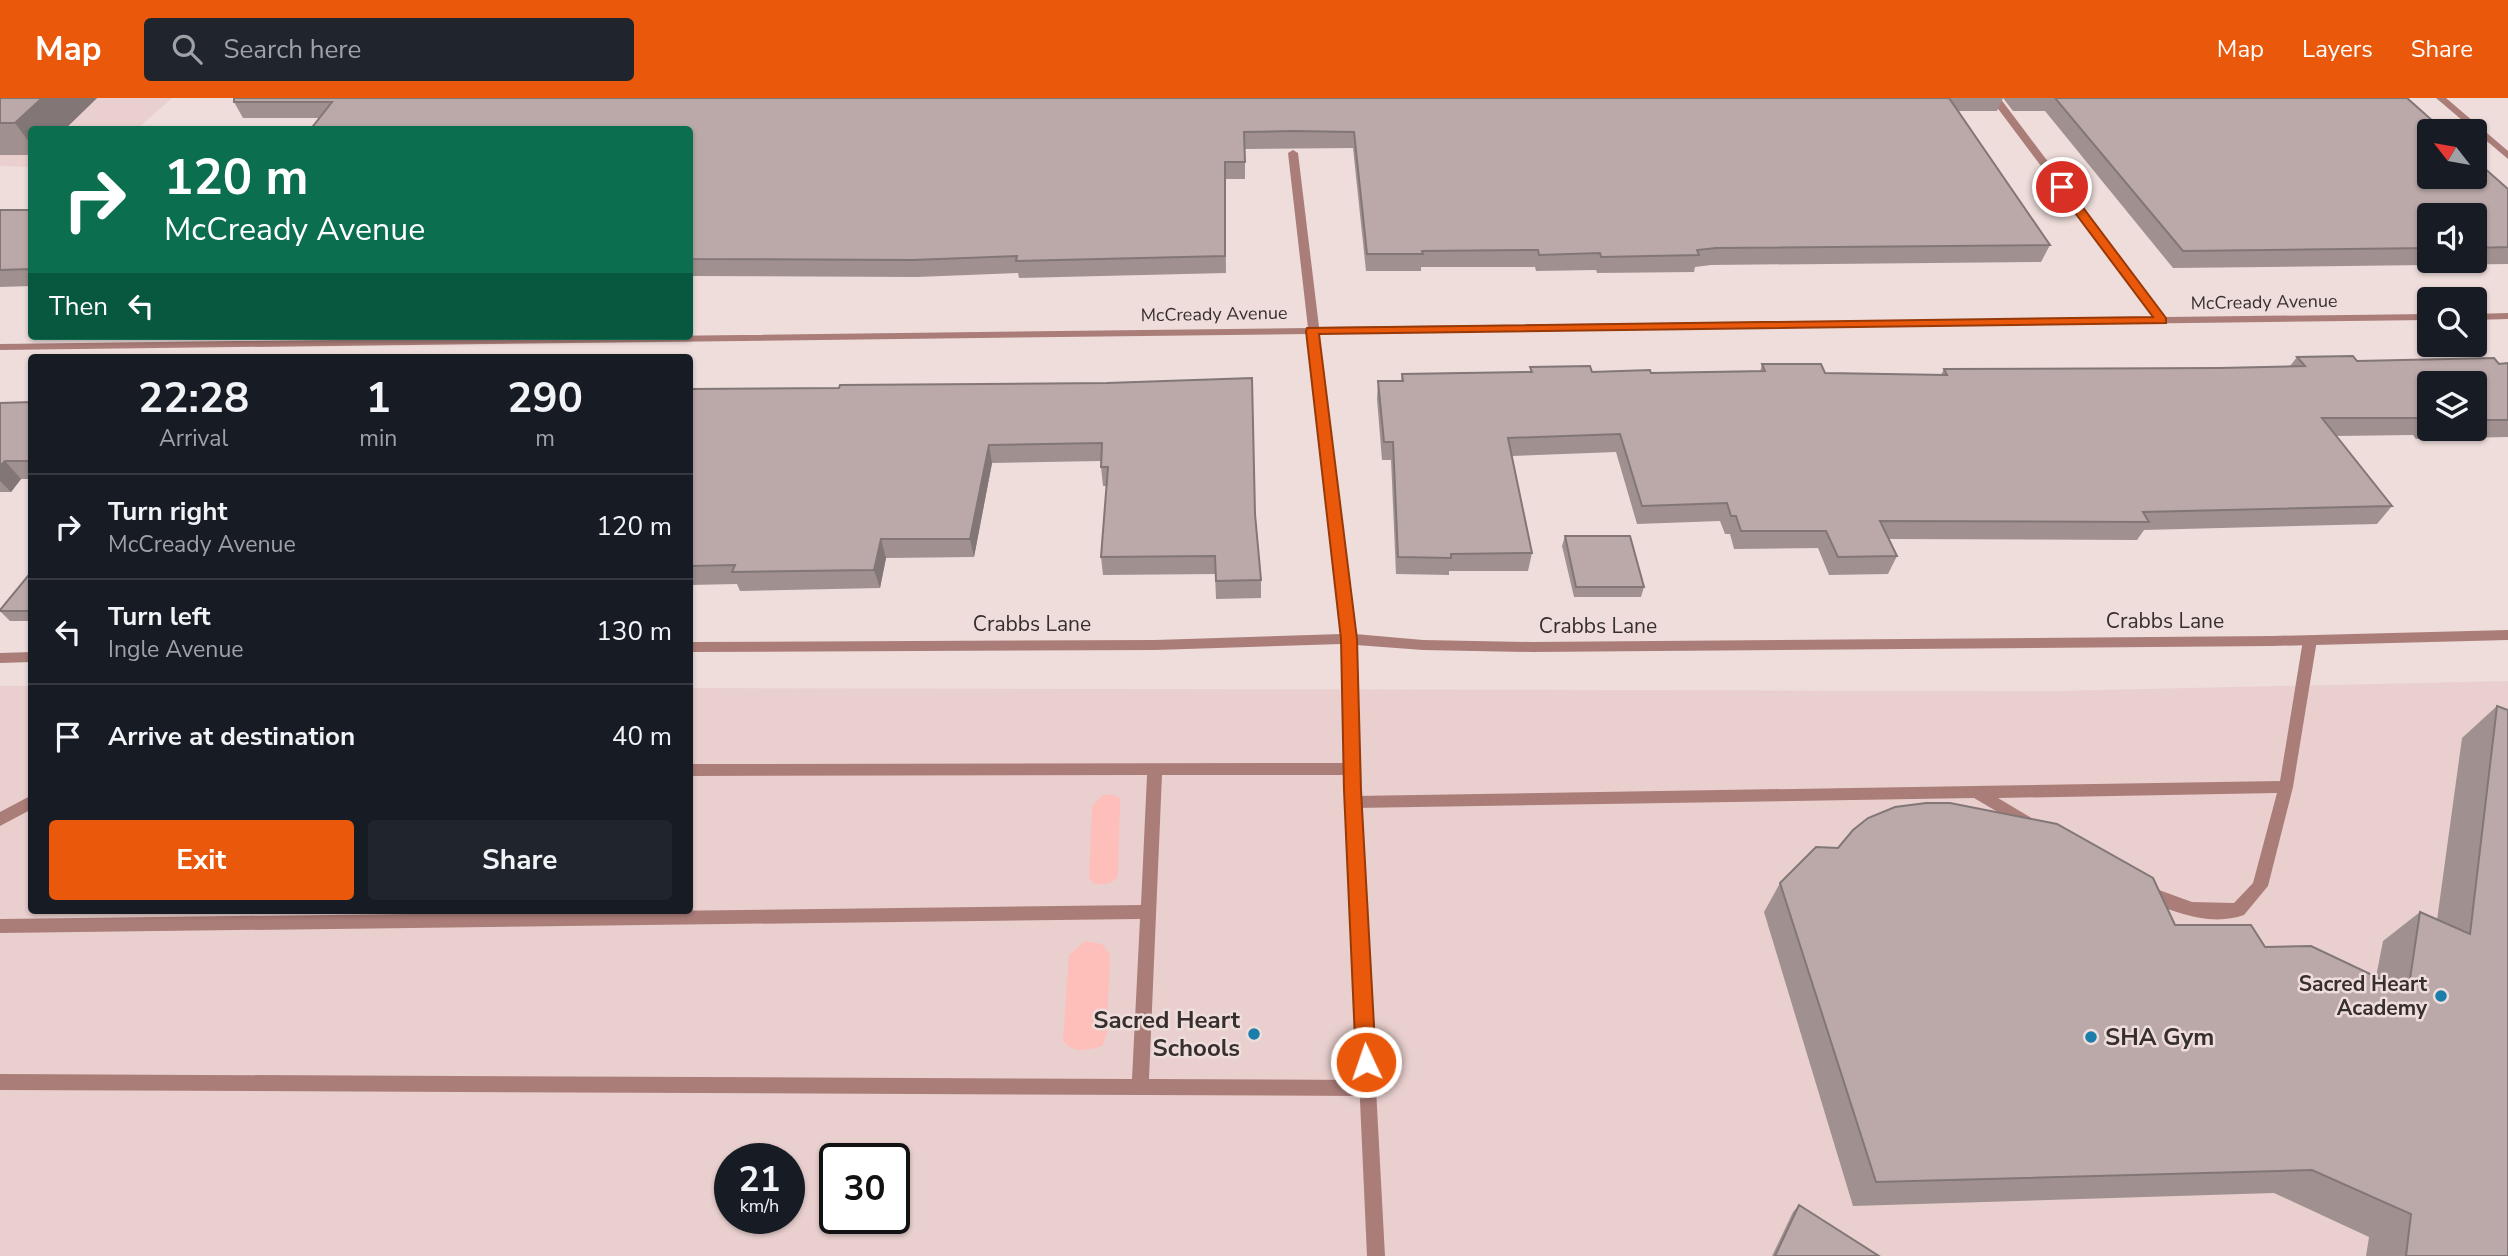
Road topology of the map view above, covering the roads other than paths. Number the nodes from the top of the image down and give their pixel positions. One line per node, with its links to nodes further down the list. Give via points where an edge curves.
1 (1995, 98): 8 (street)
2 (2441, 98): 4 (street)
3 (1293, 153): 9 (street)
4 (2508, 156)
5 (2508, 316): 7 (street)
6 (2417, 317): 8 (street, McCready Avenue)
7 (2487, 317)
8 (2162, 321): 9 (street, McCready Avenue)
9 (1312, 331): 10 (street, McCready Avenue); 14 (street)
10 (693, 339)
11 (574, 340): 12 (street, McCready Avenue)
12 (0, 347)
13 (2508, 635): 15 (street, Crabbs Lane)
14 (1349, 639): 15 (street, Crabbs Lane, via 1532,648); 16 (street, Crabbs Lane); 20 (street)
15 (2310, 640): 22 (street)
16 (693, 648)
17 (28, 657): 18 (street)
18 (0, 658)
19 (1155, 769): 20 (street); 21 (street); 29 (street)
20 (1352, 769): 24 (street)
21 (693, 770)
22 (2286, 787): 23 (street); 28 (street, via 2260,886 2238,910 2205,914 2164,902)
23 (1975, 792): 24 (street); 27 (street)
24 (1354, 802): 33 (street)
25 (28, 803): 26 (street)
26 (0, 820)
27 (2042, 832)
28 (2131, 883)
29 (1149, 912): 30 (street); 32 (street)
30 (0, 926)
31 (0, 1082): 32 (street)
32 (1140, 1086): 33 (street)
33 (1367, 1088): 34 (street)
34 (1376, 1256)

